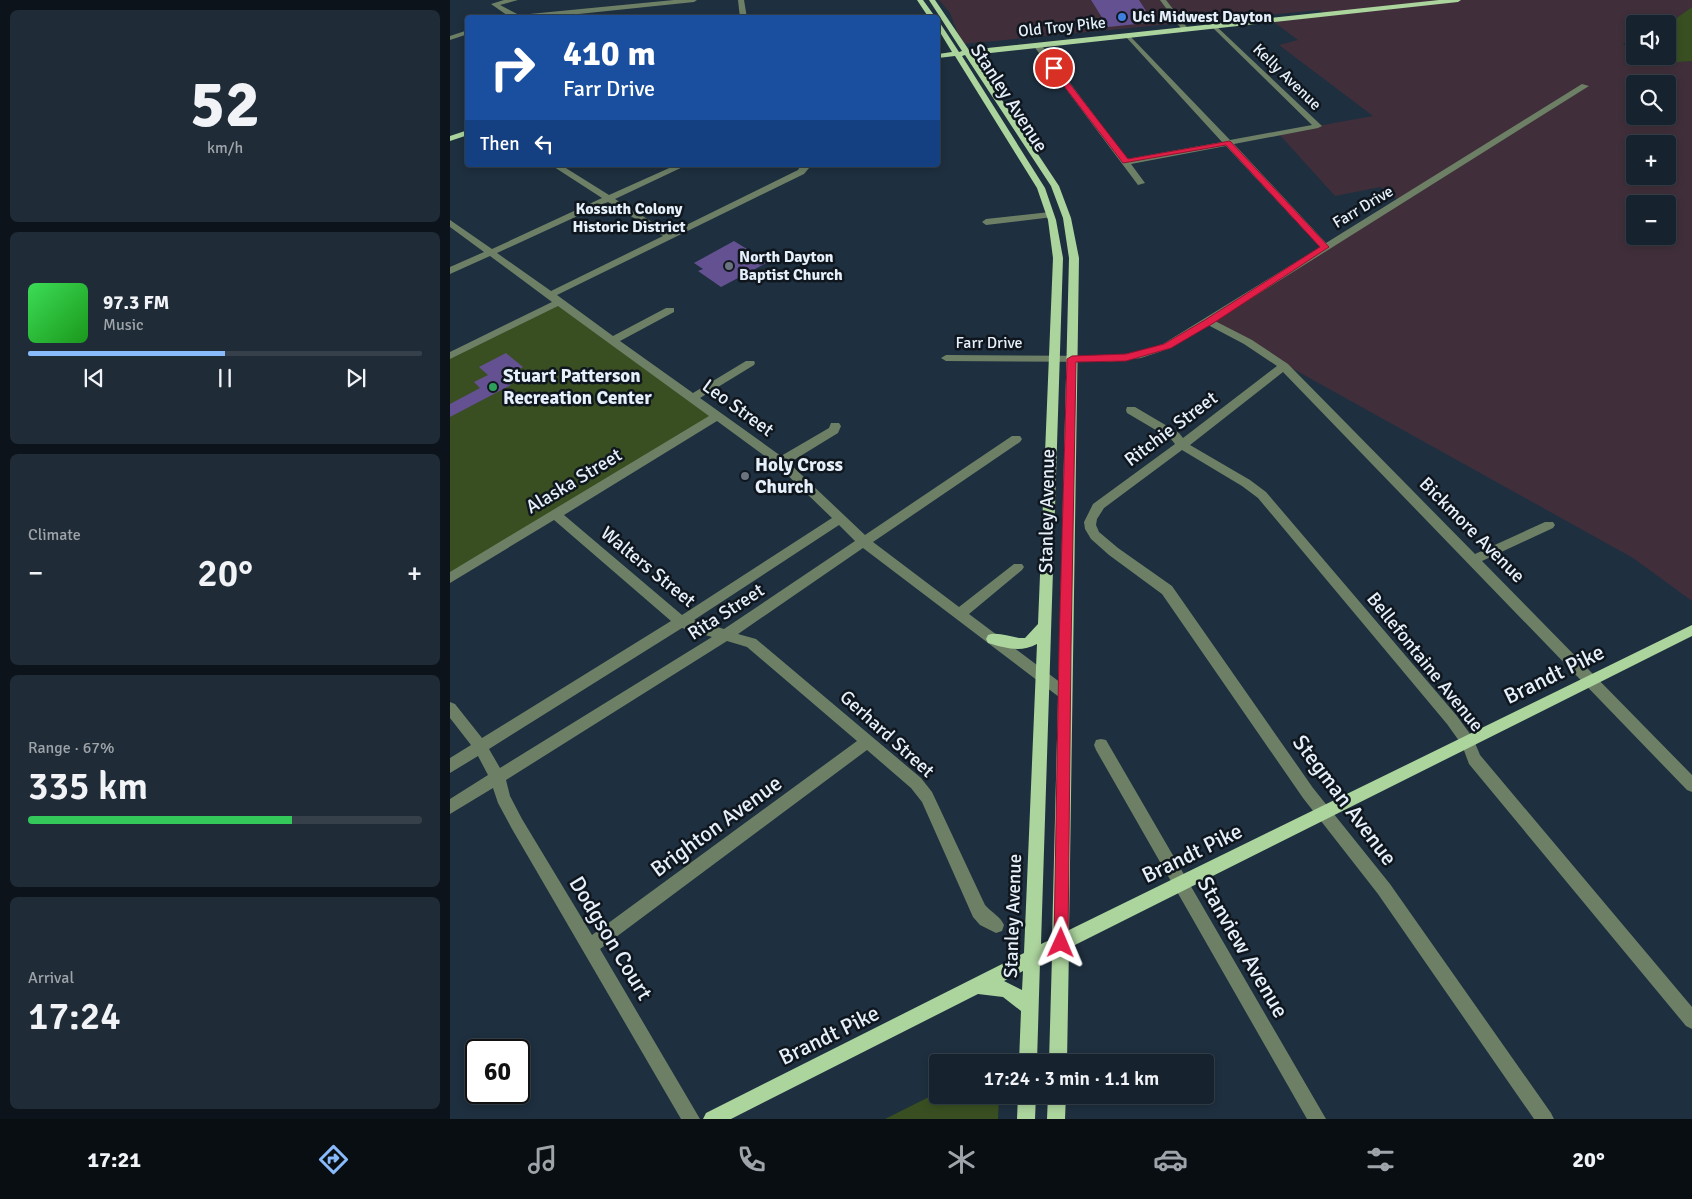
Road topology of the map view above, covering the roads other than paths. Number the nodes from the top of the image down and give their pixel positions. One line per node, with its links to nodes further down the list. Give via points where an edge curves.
1 (515, 0): 8 (street, via 494,4)
2 (694, 0): 9 (street)
3 (741, 0): 10 (street)
4 (920, 0): 11 (main road)
5 (932, 0): 19 (main road, Stanley Avenue)
6 (1163, 0): 14 (street)
7 (1458, 0): 12 (main road, Old Troy Pike)
8 (513, 15)
9 (538, 15)
10 (744, 15)
11 (931, 15)
12 (1214, 26): 14 (main road, Old Troy Pike); 25 (street, Kelly Avenue, via 1318,126)
13 (940, 27): 20 (main road, Stanley Avenue)
14 (1185, 30): 16 (main road, Old Troy Pike)
15 (465, 33): 17 (street)
16 (1128, 36): 18 (main road, Old Troy Pike); 25 (street)
17 (450, 38)
18 (1037, 45): 19 (main road, Old Troy Pike); 26 (street)
19 (968, 53): 20 (main road, Old Troy Pike); 46 (main road, Stanley Avenue, via 1055,186 1067,218 1074,258)
20 (956, 54): 21 (main road, Old Troy Pike); 32 (main road, Stanley Avenue, via 1037,182)
21 (940, 56)
22 (1585, 86): 36 (street, Farr Drive)
23 (465, 133): 24 (main road)
24 (450, 139)
25 (1228, 143): 26 (street); 36 (street)
26 (1126, 162): 30 (street)
27 (558, 167): 31 (street)
28 (680, 167): 31 (street)
29 (805, 167): 35 (street)
30 (1141, 183)
31 (609, 199): 35 (street); 37 (street)
32 (1050, 215): 33 (street); 45 (main road, Stanley Avenue, via 1058,258)
33 (986, 222)
34 (450, 223): 37 (street, Leo Street)
35 (670, 237): 39 (street)
36 (1325, 247): 41 (street, Farr Drive)
37 (491, 252): 38 (street); 39 (street, Leo Street)
38 (450, 271)
39 (554, 299): 42 (street, Leo Street); 43 (street)
40 (670, 310): 42 (street)
41 (1209, 322): 46 (street, Farr Drive, via 1167,346 1141,355); 48 (street, Bickmore Avenue)
42 (612, 340): 49 (street, Leo Street)
43 (450, 356)
44 (946, 358): 45 (street, Farr Drive)
45 (1054, 359): 46 (street, Farr Drive); 66 (main road, Stanley Avenue)
46 (1072, 359): 72 (main road, Stanley Avenue)
47 (750, 363): 49 (street)
48 (1284, 366): 54 (street, Ritchie Street); 61 (street, Bickmore Avenue)
49 (692, 398): 51 (street, Leo Street)
50 (1132, 410): 54 (street, Bellefontaine Avenue, via 1175,436)
51 (717, 416): 55 (street, Leo Street); 56 (street, Alaska Street)
52 (835, 426): 55 (street, via 834,430)
53 (1016, 439): 60 (street, Rita Street)
54 (1182, 445): 59 (street, Ritchie Street, via 1100,505 1092,513); 75 (street, Bellefontaine Avenue, via 1262,495)
55 (781, 462): 57 (street, Leo Street)
56 (555, 514): 63 (street, Alaska Street); 65 (street, Walters Street)
57 (840, 519): 60 (street, Leo Street); 65 (street, Rita Street)
58 (1549, 526): 61 (street)
59 (1090, 527): 82 (street, Stegman Avenue, via 1100,541 1167,590)
60 (865, 543): 64 (street, Leo Street); 68 (street, Rita Street)
61 (1473, 560): 71 (street, Bickmore Avenue)
62 (1018, 567): 64 (street)
63 (450, 578)
64 (960, 614): 69 (street, Leo Street)
65 (681, 622): 68 (street, Walters Street); 77 (street, Rita Street)
66 (1043, 627): 69 (main road, via 1037,638 1028,643 1014,645); 70 (main road, Stanley Avenue)
67 (1692, 630): 71 (main road, Brandt Pike)
68 (726, 635): 74 (street, Gerhard Street, via 751,643); 79 (street, Rita Street)
69 (993, 639): 70 (street, Leo Street)
70 (1041, 676): 72 (street, Leo Street); 87 (main road, Stanley Avenue)
71 (1591, 681): 75 (main road, Brandt Pike); 80 (street, Bickmore Avenue)
72 (1064, 693): 85 (main road, Stanley Avenue)
73 (450, 708): 77 (street, Dodgson Court)
74 (867, 742): 84 (street, Gerhard Street, via 928,797 979,911); 86 (street, Brighton Avenue)
75 (1468, 742): 82 (main road, Brandt Pike); 90 (street, Bellefontaine Avenue, via 1474,759)
76 (1101, 745): 83 (street, Stanview Avenue)
77 (480, 748): 78 (street, Rita Street); 79 (street, Dodgson Court)
78 (450, 766)
79 (498, 778): 81 (street, Rita Street); 86 (street, Dodgson Court, via 503,798)
80 (1692, 785)
81 (450, 807)
82 (1324, 812): 83 (main road, Brandt Pike); 100 (street, Stegman Avenue, via 1394,904)
83 (1181, 883): 85 (main road, Brandt Pike); 99 (street, Stanview Avenue)
84 (996, 925)
85 (1061, 943): 87 (main road, Brandt Pike); 92 (main road, Stanley Avenue)
86 (591, 946): 95 (street, Dodgson Court)
87 (1033, 957): 88 (main road, Brandt Pike); 89 (main road, Stanley Avenue)
88 (973, 988): 89 (main road, via 996,986 1013,992); 96 (main road, Brandt Pike)
89 (1031, 1008): 91 (main road, Stanley Avenue)
90 (1692, 1020)
91 (1028, 1054)
92 (1058, 1054)
93 (1027, 1104): 97 (main road)
94 (1057, 1104): 98 (main road)
95 (691, 1119)
96 (712, 1119)
97 (1026, 1119)
98 (1056, 1119)
99 (1317, 1119)
100 (1545, 1119)

